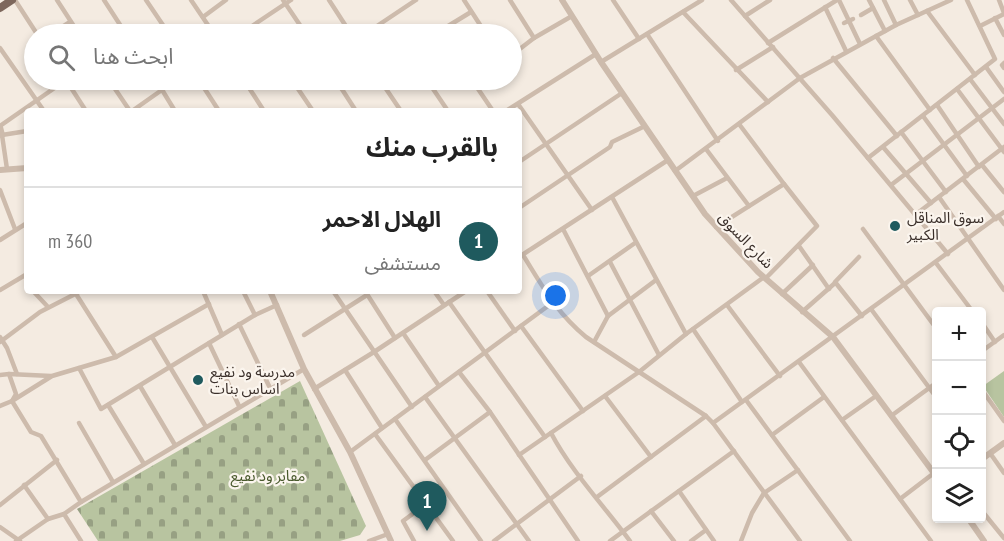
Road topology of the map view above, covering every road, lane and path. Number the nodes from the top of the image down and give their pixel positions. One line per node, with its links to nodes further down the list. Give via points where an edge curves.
1 (13, 0): 26 (main road); 40 (street)
2 (57, 0): 38 (street)
3 (104, 0): 43 (street)
4 (146, 0): 44 (street)
5 (191, 0): 36 (street)
6 (226, 0): 36 (street)
7 (291, 0): 24 (street)
8 (329, 0): 48 (street)
9 (416, 0): 49 (street)
10 (464, 0): 29 (street)
11 (510, 0): 58 (street)
12 (613, 0): 59 (street)
13 (702, 0): 30 (street)
14 (731, 0): 35 (street)
15 (770, 0): 35 (street)
16 (869, 0): 27 (street)
17 (884, 0): 52 (street)
18 (910, 0): 33 (street)
19 (967, 0): 53 (street)
20 (999, 0): 31 (street)
21 (564, 1): 34 (street, شارع السوق)
22 (834, 1): 25 (street); 39 (street)
23 (947, 1): 28 (street)
24 (284, 2): 46 (street); 47 (street)
25 (825, 7): 39 (street); 61 (street)
26 (0, 8)
27 (873, 8): 32 (street); 54 (street)
28 (927, 11): 33 (street); 72 (street)
29 (471, 12): 50 (street); 51 (street)
30 (683, 12): 55 (street); 71 (street)
31 (1004, 13): 37 (street)
32 (861, 15)
33 (918, 15): 52 (street)
34 (572, 16): 58 (street); 65 (street, شارع السوق)
35 (745, 16): 61 (street)
36 (203, 17): 45 (street)
37 (995, 18): 53 (street); 56 (street)
38 (70, 21): 41 (street); 42 (street)
39 (844, 23): 60 (street); 64 (street)
40 (30, 24)
41 (66, 24)
42 (72, 24)
43 (120, 24)
44 (162, 24)
45 (208, 24)
46 (254, 24)
47 (299, 24)
48 (345, 24)
49 (381, 24)
50 (453, 24)
51 (479, 24)
52 (896, 25): 54 (street)
53 (980, 26): 69 (street, via 995,59)
54 (885, 31): 57 (street)
55 (647, 34): 59 (street); 125 (street)
56 (1004, 35)
57 (876, 36): 60 (street); 115 (street)
58 (534, 38): 62 (street)
59 (639, 39): 67 (street)
60 (860, 44): 64 (street)
61 (770, 45): 71 (street); 73 (street)
62 (522, 47)
63 (0, 48): 75 (street)
64 (846, 51): 66 (street)
65 (596, 54): 67 (street, شارع السوق); 95 (street)
66 (833, 58): 73 (street); 123 (street)
67 (602, 62): 91 (street, شارع السوق)
68 (1004, 63): 70 (street)
69 (986, 67): 72 (street); 90 (street)
70 (1004, 68)
71 (736, 70): 94 (street)
72 (975, 75): 74 (street)
73 (800, 78): 94 (street); 131 (street)
74 (970, 79): 76 (street); 112 (street)
75 (24, 82)
76 (957, 89): 96 (street); 117 (street)
77 (30, 90): 93 (street)
78 (52, 90): 93 (street)
79 (72, 90): 99 (street)
80 (116, 90): 100 (street)
81 (161, 90): 101 (street)
82 (163, 90): 102 (street)
83 (205, 90): 103 (street)
84 (250, 90): 104 (street)
85 (299, 90): 105 (street)
86 (342, 90): 106 (street)
87 (387, 90): 107 (street)
88 (434, 90): 108 (street)
89 (480, 90): 109 (street)
90 (1004, 92)
91 (622, 93): 120 (street, شارع السوق); 126 (street)
92 (1004, 99): 112 (street)
93 (37, 100): 97 (street); 98 (street)
94 (768, 102): 118 (street)
95 (518, 104): 110 (street); 111 (street)
96 (937, 105): 115 (street); 124 (street)
97 (27, 108)
98 (42, 108)
99 (84, 108)
100 (129, 108)
101 (135, 108)
102 (173, 108)
103 (217, 108)
104 (262, 108)
105 (311, 108)
106 (354, 108)
107 (399, 108)
108 (446, 108)
109 (491, 108)
110 (511, 108)
111 (521, 108)
112 (992, 108): 117 (street); 119 (street)
113 (522, 109): 126 (street)
114 (24, 110): 121 (street)
115 (930, 110): 116 (street)
116 (923, 116): 123 (street); 127 (street)
117 (979, 118): 124 (street); 130 (street)
118 (739, 124): 125 (street); 143 (street)
119 (1004, 124)
120 (645, 126): 133 (street, شارع السوق); 140 (street, via 612,142)
121 (1, 129): 122 (street); 137 (street)
122 (24, 131)
123 (899, 134): 128 (street); 134 (street)
124 (957, 135): 127 (street); 135 (street)
125 (718, 141): 129 (street)
126 (547, 143): 132 (street); 140 (street)
127 (944, 145): 134 (street); 142 (street)
128 (883, 147): 131 (street); 139 (street)
129 (706, 149): 138 (street); 141 (street)
130 (1003, 149): 135 (street)
131 (868, 158): 144 (street)
132 (522, 160)
133 (668, 160): 138 (street, شارع السوق); 149 (street)
134 (922, 161): 139 (street); 146 (street)
135 (980, 166): 142 (street); 147 (street)
136 (24, 168): 137 (street)
137 (4, 169)
138 (675, 171): 148 (street, شارع السوق)
139 (906, 173): 144 (street); 151 (street)
140 (569, 176): 152 (street); 154 (street)
141 (727, 178): 148 (street); 153 (street)
142 (965, 178): 146 (street); 157 (street)
143 (784, 184): 153 (street); 167 (street, via 817,226)
144 (891, 185): 156 (street)
145 (0, 190): 161 (street)
146 (946, 192): 150 (street)
147 (1004, 192)
148 (693, 196): 160 (street, شارع السوق)
149 (612, 197): 154 (street); 166 (street)
150 (939, 197): 151 (street); 164 (street)
151 (931, 203): 156 (street)
152 (522, 206)
153 (748, 206): 160 (street)
154 (592, 210): 162 (street)
155 (1004, 212): 157 (street)
156 (915, 215): 168 (street)
157 (997, 218): 159 (street); 164 (street)
158 (24, 224): 161 (street)
159 (1004, 224)
160 (716, 227): 177 (street, شارع السوق)
161 (15, 229): 165 (street)
162 (563, 229): 169 (street); 176 (street)
163 (863, 230): 182 (street)
164 (968, 239): 168 (street); 185 (street)
165 (0, 240)
166 (635, 243): 172 (street); 179 (street)
167 (799, 246): 174 (street); 177 (street)
168 (948, 254): 173 (street)
169 (522, 255)
170 (859, 257): 181 (street)
171 (522, 258): 201 (street)
172 (610, 262): 176 (street); 199 (street)
173 (936, 263): 182 (street); 206 (street)
174 (813, 265): 183 (street); 198 (street)
175 (24, 276): 178 (street)
176 (588, 276): 211 (street)
177 (765, 277): 198 (street, شارع السوق); 203 (street)
178 (21, 278): 180 (street); 184 (street)
179 (656, 280): 199 (street); 220 (street)
180 (24, 281)
181 (835, 283): 183 (street); 212 (street)
182 (904, 285): 208 (street); 213 (street)
183 (829, 289): 209 (street)
184 (0, 290)
185 (1004, 291)
186 (36, 294): 205 (street)
187 (75, 294): 205 (street)
188 (80, 294): 235 (street)
189 (204, 294): 202 (street)
190 (244, 294): 210 (street)
191 (271, 294): 204 (street)
192 (335, 294): 207 (street)
193 (365, 294): 207 (street)
194 (367, 294): 226 (street)
195 (437, 294): 200 (street)
196 (461, 294): 200 (street)
197 (489, 294): 218 (street)
198 (782, 294): 209 (street, شارع السوق)
199 (630, 301): 211 (street); 234 (street)
200 (446, 303): 219 (street); 233 (street)
201 (552, 303): 215 (street); 228 (street, via 568,322)
202 (209, 304): 221 (street); 224 (street)
203 (728, 305): 216 (street); 247 (street)
204 (277, 306): 210 (street); 239 (street)
205 (48, 307): 227 (street)
206 (969, 307)
207 (345, 309): 222 (street); 232 (street)
208 (871, 309): 212 (street); 251 (street)
209 (802, 312): 225 (street, شارع السوق)
210 (255, 315): 214 (street)
211 (608, 316): 228 (street)
212 (862, 316): 225 (street)
213 (932, 323)
214 (239, 324): 221 (street); 250 (street)
215 (521, 326): 218 (street); 265 (street)
216 (693, 329): 220 (street); 260 (street)
217 (986, 330): 229 (street)
218 (515, 331): 233 (street)
219 (403, 333): 226 (street); 249 (street)
220 (686, 334): 234 (street)
221 (222, 335): 230 (street)
222 (304, 335)
223 (1004, 335): 229 (street)
224 (152, 337): 235 (street); 237 (street)
225 (833, 337): 236 (street); 255 (street, شارع السوق)
226 (395, 338): 232 (street)
227 (1, 340): 244 (street)
228 (594, 342): 242 (street)
229 (995, 342): 231 (street)
230 (209, 343): 237 (street); 263 (street)
231 (986, 348)
232 (374, 352): 240 (street); 264 (street)
233 (484, 353): 241 (street); 280 (street)
234 (659, 355): 242 (street)
235 (116, 357): 238 (street)
236 (798, 362): 247 (street); 257 (street)
237 (170, 367): 248 (street); 274 (street)
238 (79, 368): 246 (street); 261 (street, via 101,410)
239 (304, 369): 250 (street); 252 (street)
240 (345, 370): 252 (street); 275 (street)
241 (459, 372): 249 (street); 266 (street)
242 (639, 372): 254 (street); 267 (street)
243 (9, 374): 244 (street); 245 (street); 259 (street, via 16,394)
244 (17, 374): 246 (street)
245 (0, 375)
246 (52, 376): 259 (street)
247 (780, 376): 260 (street)
248 (140, 386): 261 (street); 282 (street)
249 (439, 386): 256 (street)
250 (270, 388): 263 (street)
251 (930, 388): 253 (street); 268 (street)
252 (314, 389): 284 (street)
253 (932, 391)
254 (605, 396): 265 (street); 288 (street)
255 (876, 396): 268 (street, شارع السوق); 270 (street)
256 (425, 397): 264 (street); 279 (street)
257 (824, 397): 270 (street); 278 (street)
258 (986, 397): 271 (street)
259 (12, 401): 262 (street); 289 (street, via 31,432 41,436)
260 (744, 401): 273 (street); 278 (street)
261 (108, 405): 291 (street)
262 (0, 406)
263 (239, 406): 274 (street)
264 (412, 406): 269 (street)
265 (583, 411): 276 (street)
266 (490, 412): 279 (street); 286 (street)
267 (706, 416): 273 (street); 288 (street)
268 (891, 416): 293 (street, شارع السوق)
269 (395, 419): 275 (street); 290 (street)
270 (842, 420): 302 (street)
271 (1004, 422)
272 (79, 423): 297 (street)
273 (713, 423): 283 (street)
274 (206, 427): 282 (street)
275 (382, 428): 277 (street)
276 (551, 433): 280 (street); 295 (street, via 563,456)
277 (375, 434): 284 (street); 305 (street)
278 (772, 435): 292 (street)
279 (455, 437): 290 (street); 312 (street)
280 (545, 437): 286 (street)
281 (1004, 443): 285 (street)
282 (175, 445): 291 (street)
283 (734, 451): 299 (street); 300 (street)
284 (350, 452): 316 (street)
285 (990, 453): 287 (street); 294 (street)
286 (519, 455): 303 (street)
287 (986, 456)
288 (651, 457): 301 (street)
289 (57, 460): 298 (street); 304 (street)
290 (425, 460): 323 (street)
291 (144, 464): 297 (street)
292 (798, 470): 300 (street); 334 (street)
293 (932, 471)
294 (1004, 473)
295 (581, 476): 301 (street); 303 (street)
296 (932, 477): 302 (street)
297 (113, 482): 304 (street)
298 (24, 485): 306 (street); 310 (street)
299 (679, 491): 307 (street); 314 (street)
300 (764, 493): 332 (street); 333 (street)
301 (597, 497): 315 (street)
302 (900, 499): 335 (street)
303 (550, 500): 312 (street); 326 (street)
304 (81, 502): 308 (street)
305 (426, 504): 321 (street, via 403,522); 322 (street)
306 (0, 505)
307 (651, 511): 315 (street); 329 (street)
308 (64, 514): 310 (street); 319 (street)
309 (986, 517): 318 (street)
310 (48, 519): 317 (street)
311 (971, 523): 336 (street)
312 (517, 525): 324 (street); 325 (street)
313 (0, 527): 317 (street)
314 (706, 530): 330 (street); 331 (street)
315 (623, 532): 327 (street); 328 (street)
316 (389, 538): 320 (street)
317 (18, 540)
318 (1004, 540)
319 (81, 541)
320 (369, 541)
321 (414, 541)
322 (453, 541)
323 (482, 541)
324 (494, 541)
325 (529, 541)
326 (578, 541)
327 (610, 541)
328 (630, 541)
329 (674, 541)
330 (692, 541)
331 (714, 541)
332 (741, 541)
333 (800, 541)
334 (850, 541)
335 (931, 541)
336 (984, 541)

